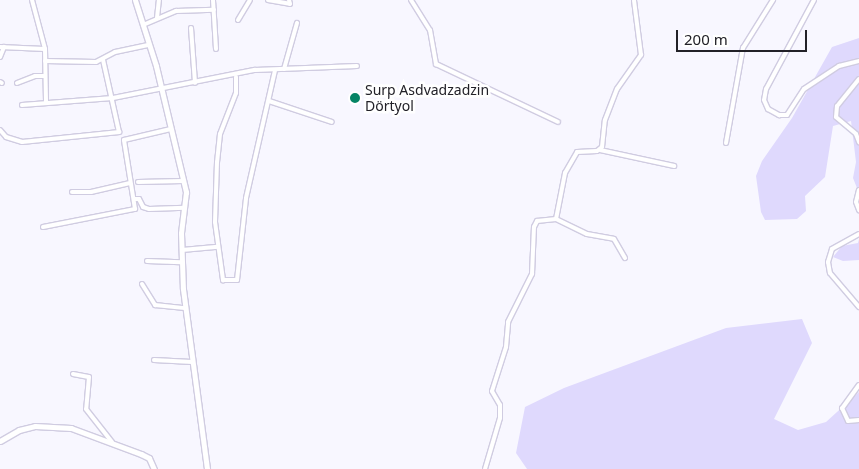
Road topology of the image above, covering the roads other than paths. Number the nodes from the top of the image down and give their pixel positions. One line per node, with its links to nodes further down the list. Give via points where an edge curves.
1 (32, 0): 20 (street)
2 (135, 0): 16 (street)
3 (159, 0): 13 (street)
4 (213, 0): 12 (street)
5 (250, 0): 14 (street)
6 (268, 0): 7 (street, via 290,4)
7 (290, 0)
8 (412, 0): 40 (street, via 430,30 436,64)
9 (634, 0): 45 (street, via 641,55 617,89 605,120)
10 (773, 0): 44 (street, via 743,48)
11 (814, 0): 25 (street, via 766,89 764,100 768,108 779,115 787,115 804,90 839,66)
12 (214, 10): 13 (street, via 183,10); 21 (street)
13 (157, 18): 16 (street)
14 (238, 20)
15 (297, 23): 27 (street)
16 (143, 25): 18 (street)
17 (191, 28): 33 (street)
18 (149, 44): 23 (street, via 115,52); 34 (street)
19 (2, 47): 20 (street); 22 (street)
20 (45, 49): 24 (street)
21 (216, 49)
22 (0, 57)
23 (103, 60): 24 (street); 35 (street)
24 (45, 61): 29 (street)
25 (859, 61)
26 (357, 66): 27 (street)
27 (284, 69): 28 (street)
28 (275, 70): 30 (street, via 255,70); 36 (street)
29 (45, 76): 32 (street, via 35,76); 37 (street)
30 (236, 77): 33 (street); 58 (street, via 234,99 220,134 217,162 215,222)
31 (859, 79): 43 (street, via 837,106 836,117 856,134)
32 (18, 83)
33 (195, 83): 34 (street)
34 (160, 88): 35 (street); 41 (street)
35 (113, 98): 37 (street); 42 (street, via 119,132 22,142 6,137)
36 (270, 101): 39 (street); 58 (street, via 255,151 246,198 237,280 223,280)
37 (46, 103): 38 (street)
38 (22, 105)
39 (332, 122)
40 (558, 122)
41 (172, 129): 47 (street); 49 (street, via 124,140)
42 (0, 130)
43 (859, 142)
44 (726, 143)
45 (600, 150): 46 (street); 55 (street, via 580,149 572,158 565,173)
46 (674, 166)
47 (183, 181): 48 (street); 53 (street)
48 (138, 182)
49 (130, 183): 51 (street, via 91,192); 52 (street)
50 (859, 190): 54 (street, via 856,202)
51 (72, 192)
52 (134, 198): 53 (street, via 149,209); 56 (street, via 135,209)
53 (186, 208): 59 (street)
54 (859, 210)
55 (556, 220): 60 (street, via 587,234 614,239); 75 (street, via 537,221 534,226 532,274 508,322 506,347 492,391 500,408 500,418)
56 (43, 227)
57 (859, 234): 64 (street, via 832,249 828,262 830,273)
58 (218, 247): 59 (street)
59 (182, 250): 62 (street)
60 (625, 258)
61 (147, 261): 62 (street)
62 (181, 262): 65 (street)
63 (142, 284): 65 (street, via 155,305)
64 (859, 307)
65 (185, 308): 67 (street)
66 (154, 360): 67 (street)
67 (192, 362): 74 (street)
68 (73, 374): 72 (street, via 89,377 86,409)
69 (859, 385): 70 (street, via 842,408 848,421)
70 (859, 420)
71 (0, 441): 72 (street, via 20,430 51,426 71,428)
72 (112, 442): 73 (street, via 149,458)
73 (154, 469)
74 (207, 469)
75 (485, 469)

